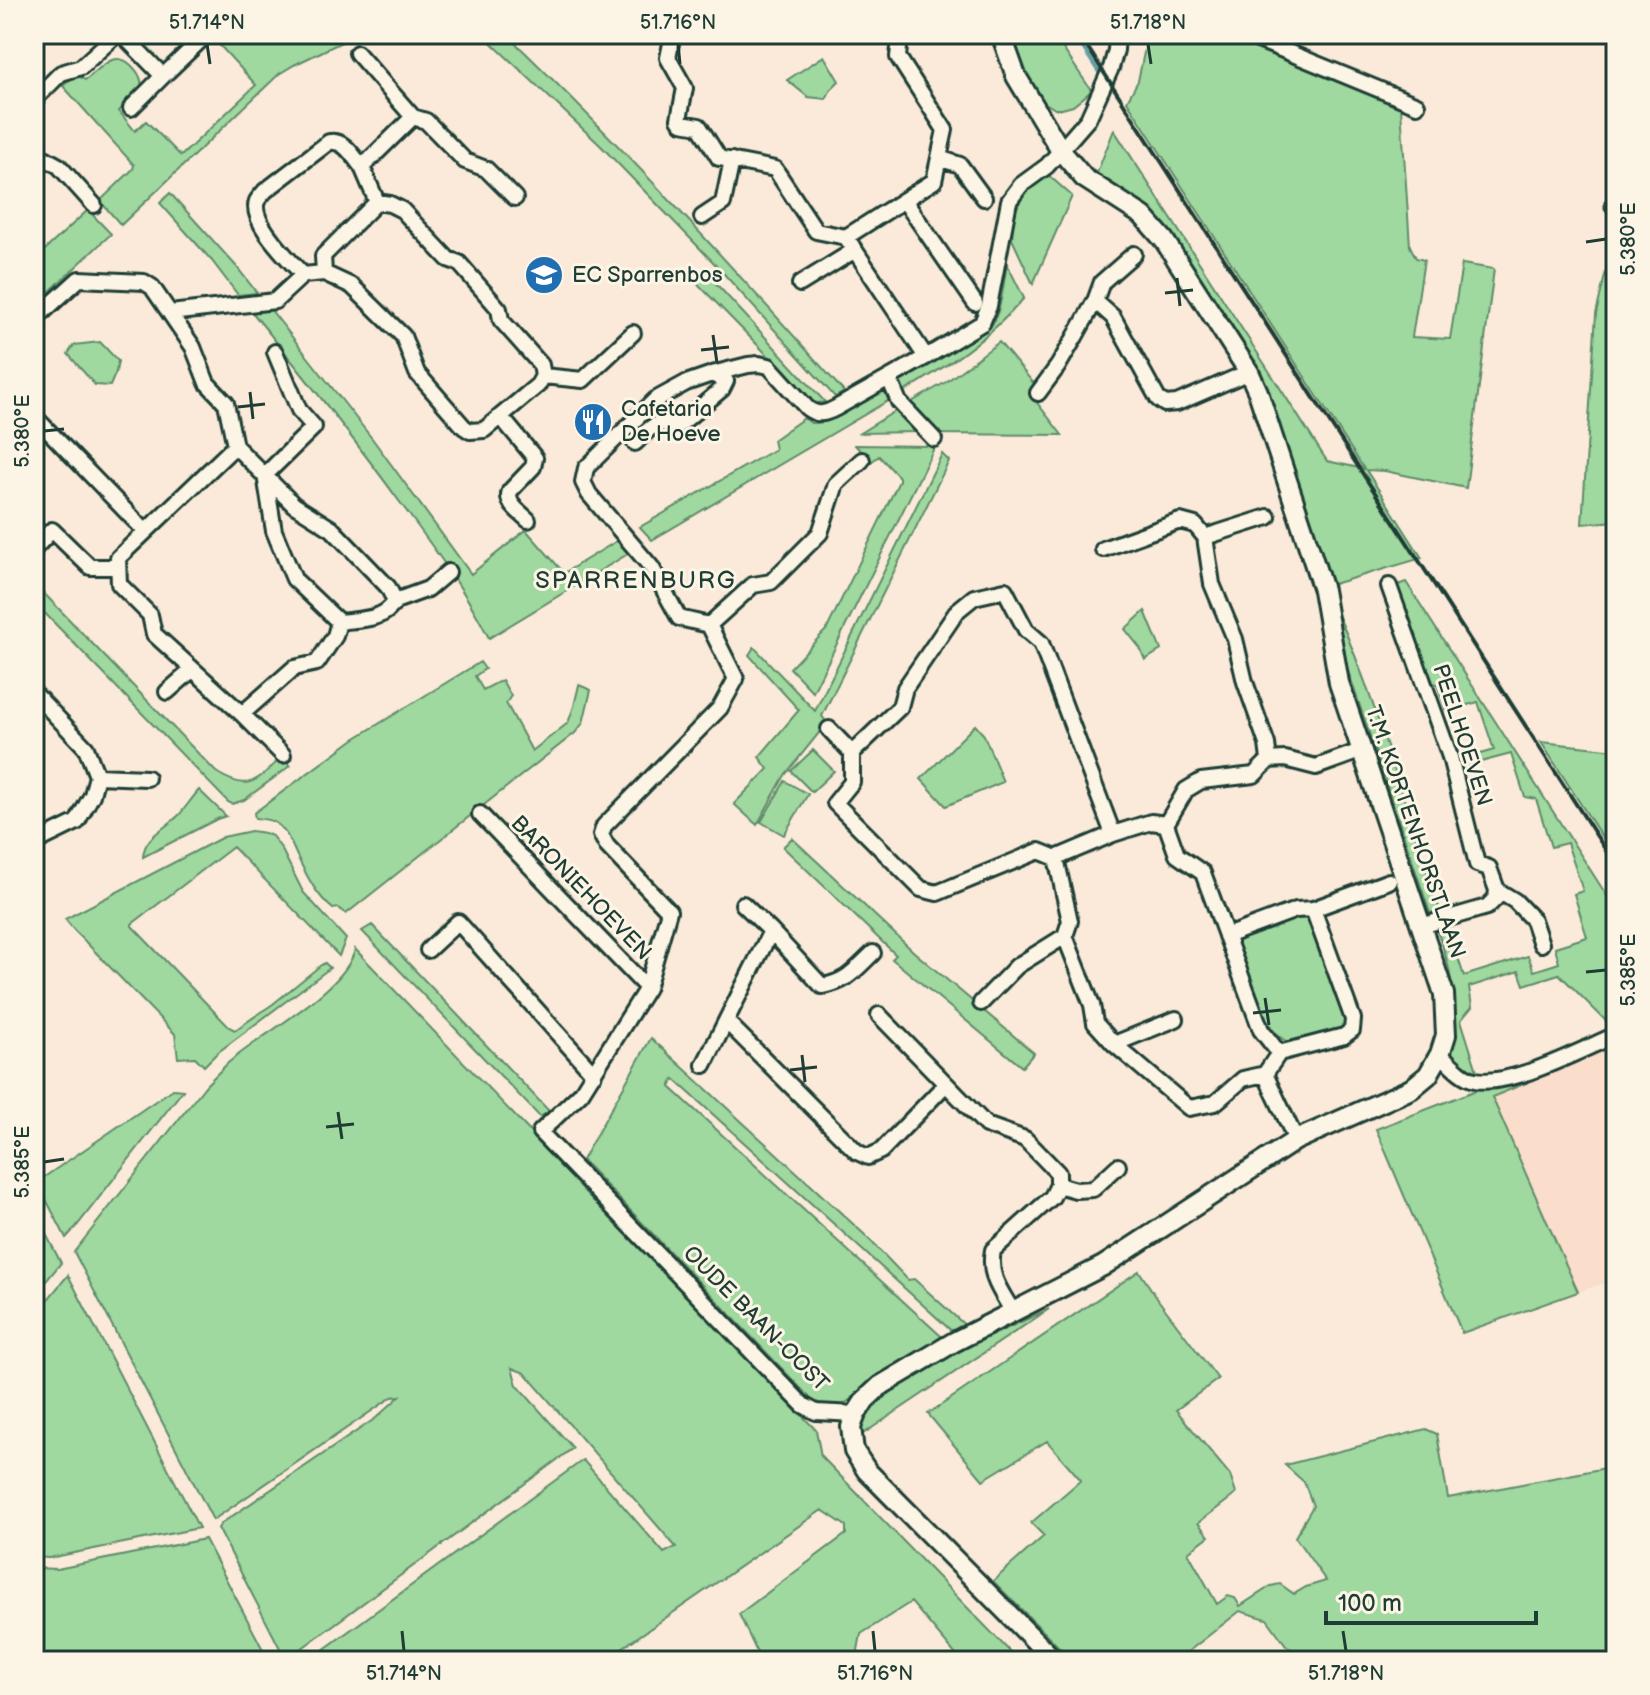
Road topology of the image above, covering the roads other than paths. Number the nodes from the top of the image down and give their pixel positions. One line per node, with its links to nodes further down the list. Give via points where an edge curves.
1 (120, 34): 9 (street); 10 (street, via 81,67 61,73)
2 (898, 34): 16 (street, via 898,57 945,130)
3 (1001, 34): 14 (street, T.M. KORTENHORSTLAAN, via 1016,76)
4 (1117, 34): 14 (street, via 1111,68 1088,119)
5 (1244, 34): 11 (street)
6 (671, 35): 17 (street, via 668,58 685,88 679,119 699,126 719,158)
7 (205, 36): 9 (street)
8 (357, 53): 13 (street)
9 (163, 76): 12 (street)
10 (34, 100)
11 (1417, 105)
12 (131, 108)
13 (413, 117): 18 (street); 19 (street, via 426,121 465,161 486,169)
14 (1061, 151): 36 (street, via 1009,201 982,323); 37 (street, T.M. KORTENHORSTLAAN, via 1084,178 1143,216 1164,240)
15 (36, 157): 23 (street, via 59,166)
16 (939, 158): 20 (street, via 960,165); 21 (street, via 934,181)
17 (732, 160): 24 (street, via 723,203); 25 (street, via 775,169 816,231)
18 (362, 167): 22 (street); 28 (street, via 344,145 329,142 257,201 260,224)
19 (515, 198)
20 (984, 198)
21 (904, 200): 25 (street); 31 (street)
22 (377, 202): 27 (street, via 323,256); 39 (street, via 402,210 448,259 459,263 541,365)
23 (94, 205)
24 (702, 217)
25 (850, 243): 29 (street); 36 (street)
26 (1134, 254): 30 (street, via 1102,282)
27 (324, 273): 28 (street); 43 (street, via 352,286 403,336 417,373 464,427 484,430)
28 (303, 275): 32 (street, via 275,301)
29 (800, 284)
30 (1095, 301): 37 (street, via 1113,317 1165,404); 41 (street)
31 (975, 303)
32 (170, 313): 33 (street, via 144,282 79,279); 46 (street, via 193,347 207,383 226,403)
33 (34, 320)
34 (633, 333): 39 (street, via 583,380)
35 (275, 352): 48 (street, via 299,410 314,427)
36 (926, 357): 40 (street)
37 (1249, 372): 66 (street, T.M. KORTENHORSTLAAN, via 1323,590 1339,683)
38 (712, 374): 40 (street, via 769,366 807,408 821,414); 45 (street, via 726,381 722,389 678,426 654,425); 60 (street, via 655,400 586,468 583,482 652,568 679,618)
39 (543, 376): 43 (street)
40 (889, 378): 44 (street, via 899,402)
41 (1038, 393)
42 (34, 416): 51 (street)
43 (501, 417): 50 (street, via 535,458 508,496)
44 (934, 439)
45 (635, 443)
46 (235, 446): 48 (street); 51 (street)
47 (862, 460): 60 (street, via 836,484 820,533 771,582 753,585)
48 (265, 475): 58 (street, via 294,505 332,529); 59 (street, via 274,531 294,579)
49 (1268, 517): 52 (street)
50 (528, 520)
51 (145, 531): 55 (street, via 118,558)
52 (1205, 537): 54 (street, via 1195,525 1180,521); 69 (street, via 1212,584 1235,639)
53 (34, 549): 55 (street, via 52,530 90,567)
54 (1103, 549)
55 (118, 567): 61 (street, via 119,584 150,615 154,634)
56 (448, 572): 58 (street, via 428,589)
57 (1389, 586): 78 (street, PEELHOEVEN, via 1450,757 1477,864 1489,868)
58 (395, 601): 59 (street, via 381,616)
59 (339, 622): 64 (street, via 317,663 294,668)
60 (709, 625): 88 (street, via 736,679 720,708 601,835 669,911)
61 (192, 670): 62 (street); 64 (street)
62 (167, 692)
63 (34, 693): 70 (street, via 86,748)
64 (242, 714): 68 (street)
65 (829, 729): 67 (street)
66 (1363, 750): 69 (street, via 1316,767); 81 (street, T.M. KORTENHORSTLAAN)
67 (852, 753): 74 (street, via 900,707 905,688 958,610 974,597 1005,590 1026,630 1041,643); 76 (street, via 852,782 835,803 921,889 937,893 1039,851)
68 (283, 755)
69 (1269, 760): 73 (street, via 1254,775 1201,781 1186,790)
70 (97, 776): 71 (street); 75 (street, via 77,822)
71 (147, 778)
72 (480, 814): 88 (street, BARONIEHOEVEN)
73 (1166, 824): 74 (street, via 1151,822); 84 (street, via 1177,855 1203,873)
74 (1113, 834): 76 (street)
75 (34, 843)
76 (1056, 858): 83 (street, via 1070,921)
77 (1389, 881): 80 (street)
78 (1497, 890): 81 (street, via 1487,907); 85 (street, PEELHOEVEN, via 1533,920)
79 (743, 904): 82 (street)
80 (1313, 909): 84 (street, via 1296,910); 95 (street, via 1353,1019 1352,1030)
81 (1421, 926): 96 (street, T.M. KORTENHORSTLAAN, via 1444,994 1446,1035)
82 (771, 931): 87 (street, via 822,986 848,977); 92 (street)
83 (1065, 936): 89 (street, via 1017,966); 94 (street, via 1095,1023)
84 (1226, 936): 95 (street, via 1261,1030)
85 (1541, 944)
86 (428, 950): 98 (street, via 458,922)
87 (873, 953)
88 (647, 988): 98 (street, BARONIEHOEVEN)
89 (981, 1003)
90 (879, 1015): 100 (street)
91 (1176, 1019): 94 (street)
92 (727, 1022): 97 (street); 100 (street, via 868,1157 881,1151)
93 (1616, 1035): 96 (street, via 1501,1081 1473,1080)
94 (1114, 1044): 99 (street, via 1189,1108 1215,1103 1243,1079)
95 (1279, 1053): 99 (street)
96 (1440, 1054): 102 (street, via 1428,1075 1411,1089)
97 (704, 1065)
98 (594, 1074): 101 (street, BARONIEHOEVEN)
99 (1265, 1074): 102 (street)
100 (946, 1084): 104 (street, via 986,1125 1025,1139 1058,1173)
101 (540, 1132): 106 (street, OUDE BAAN-OOST, via 803,1405 816,1412)
102 (1296, 1140): 105 (street, via 1103,1266)
103 (1118, 1166): 104 (street, via 1093,1189)
104 (1058, 1185): 105 (street, via 1052,1197 993,1250 995,1282)
105 (1013, 1312): 106 (street, via 890,1380)
106 (856, 1414): 107 (street, via 851,1427 854,1451 867,1471)
107 (1055, 1661)

